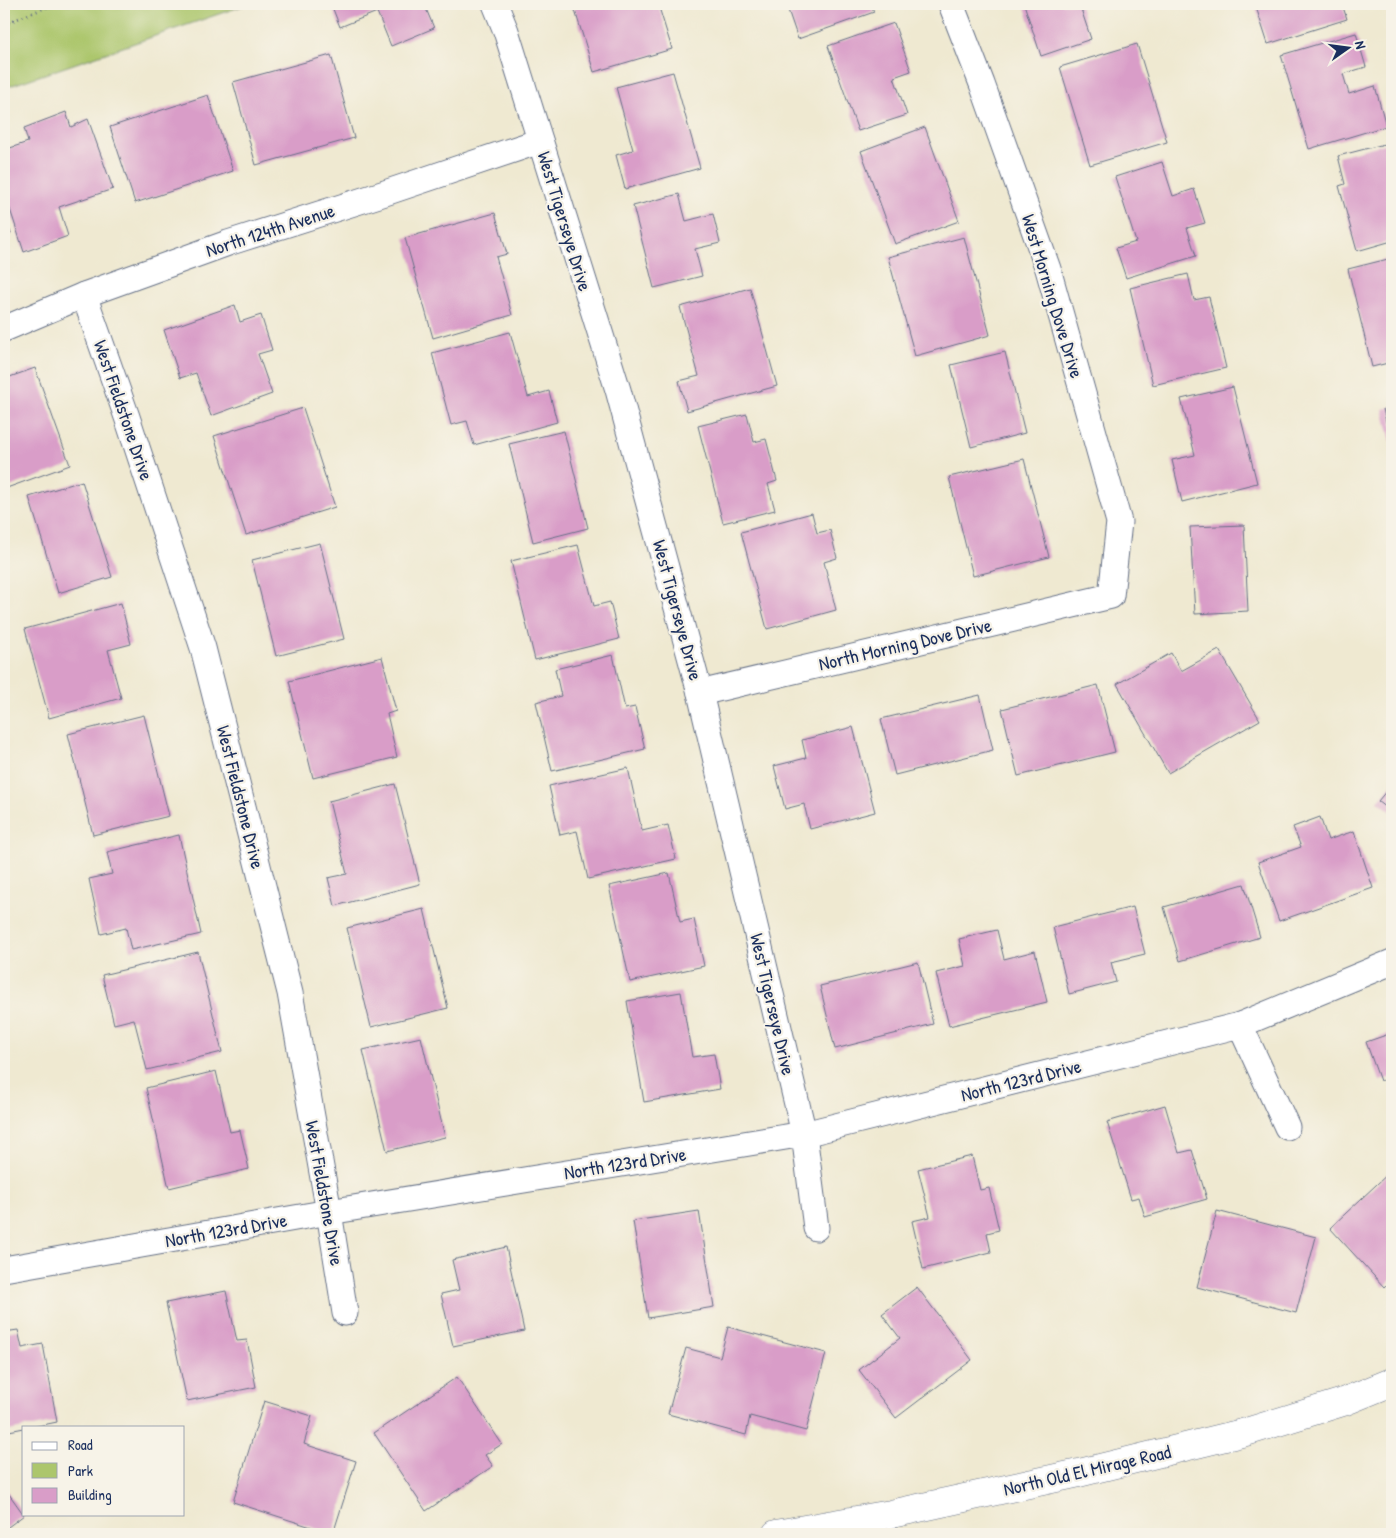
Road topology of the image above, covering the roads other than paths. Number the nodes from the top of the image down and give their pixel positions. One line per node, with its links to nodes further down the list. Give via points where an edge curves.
1 (495, 4): 3 (street, West Tigerseye Drive)
2 (951, 4): 6 (street, West Morning Dove Drive, via 1048,269 1119,522)
3 (540, 141): 4 (street, North 124th Avenue, via 228,243); 7 (street, West Tigerseye Drive, via 618,390)
4 (84, 295): 5 (street, North 124th Avenue); 12 (street, West Fieldstone Drive, via 204,648 290,994)
5 (4, 329)
6 (1111, 596): 7 (street, North Morning Dove Drive)
7 (700, 693): 11 (street, West Tigerseye Drive)
8 (1392, 962): 9 (street, North 123rd Drive)
9 (1240, 1025): 10 (street); 11 (street, North 123rd Drive)
10 (1287, 1127)
11 (804, 1134): 12 (street, North 123rd Drive); 13 (street, West Tigerseye Drive)
12 (330, 1212): 14 (street, North 123rd Drive); 15 (street, West Fieldstone Drive)
13 (816, 1228)
14 (4, 1268)
15 (345, 1313)
16 (1392, 1382): 17 (street, North Old El Mirage Road, via 1343,1402 1246,1432 1089,1471 891,1514)
17 (776, 1534)

